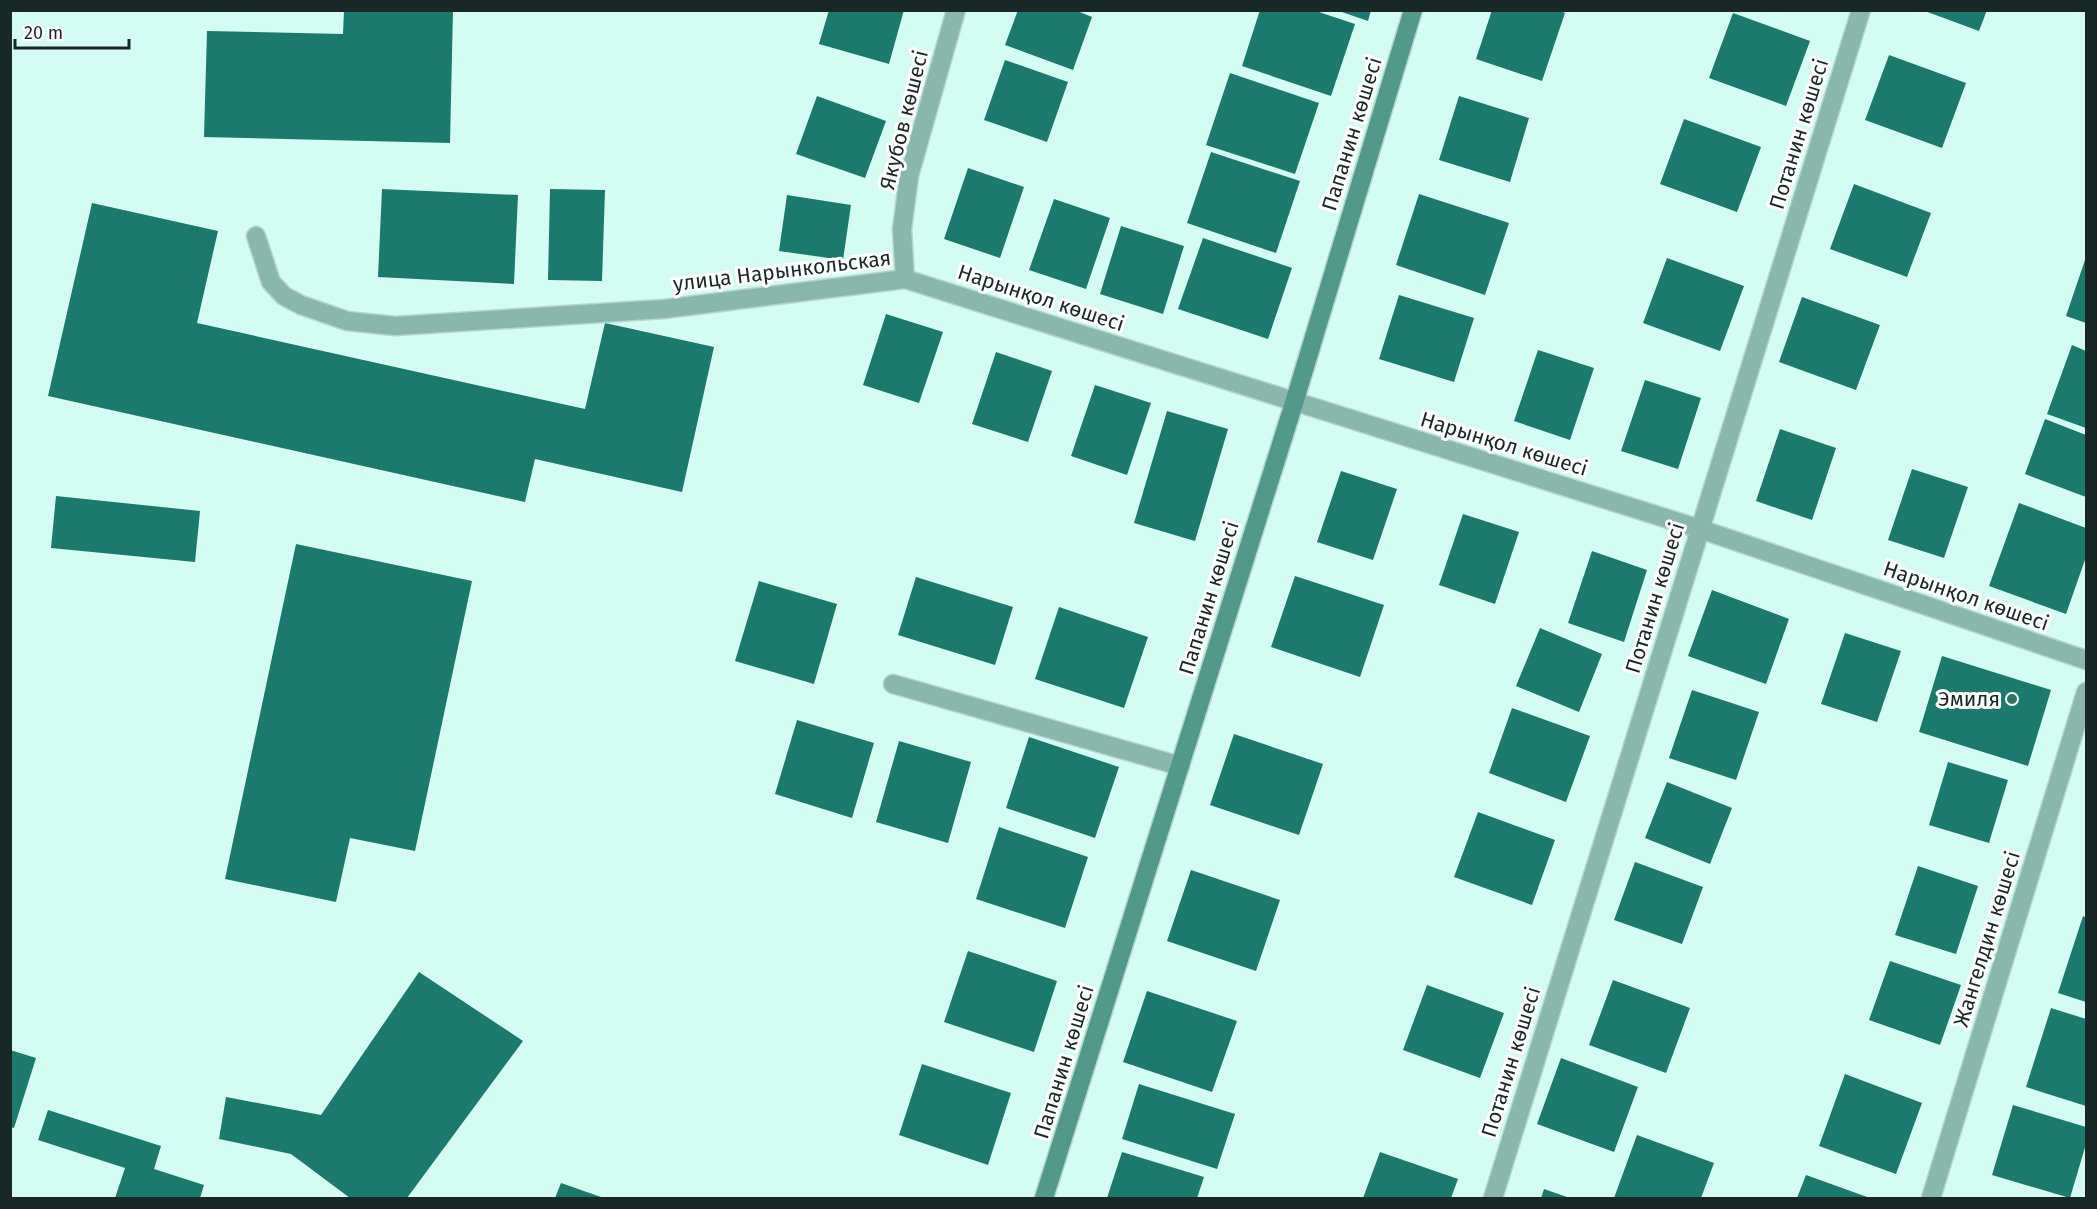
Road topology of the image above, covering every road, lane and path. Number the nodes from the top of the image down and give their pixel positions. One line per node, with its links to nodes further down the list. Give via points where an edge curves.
1 (956, 10): 5 (street, Якубов көшесі, via 909,176 902,229)
2 (1413, 10): 6 (main road, Папанин көшесі)
3 (1861, 10): 7 (street, Потанин көшесі)
4 (256, 236): 5 (street, улица Нарынкольская, via 271,282 284,296 346,321 395,326 664,309)
5 (906, 279): 6 (street, Нарынқол көшесі)
6 (1294, 403): 7 (street, Нарынқол көшесі); 11 (main road, Папанин көшесі)
7 (1700, 529): 8 (street, Нарынқол көшесі); 13 (street, Потанин көшесі)
8 (2086, 660)
9 (893, 684): 11 (street)
10 (2086, 692): 14 (street, Жангелдин көшесі)
11 (1180, 766): 12 (main road, Папанин көшесі)
12 (1044, 1198)
13 (1493, 1198)
14 (1931, 1198)

